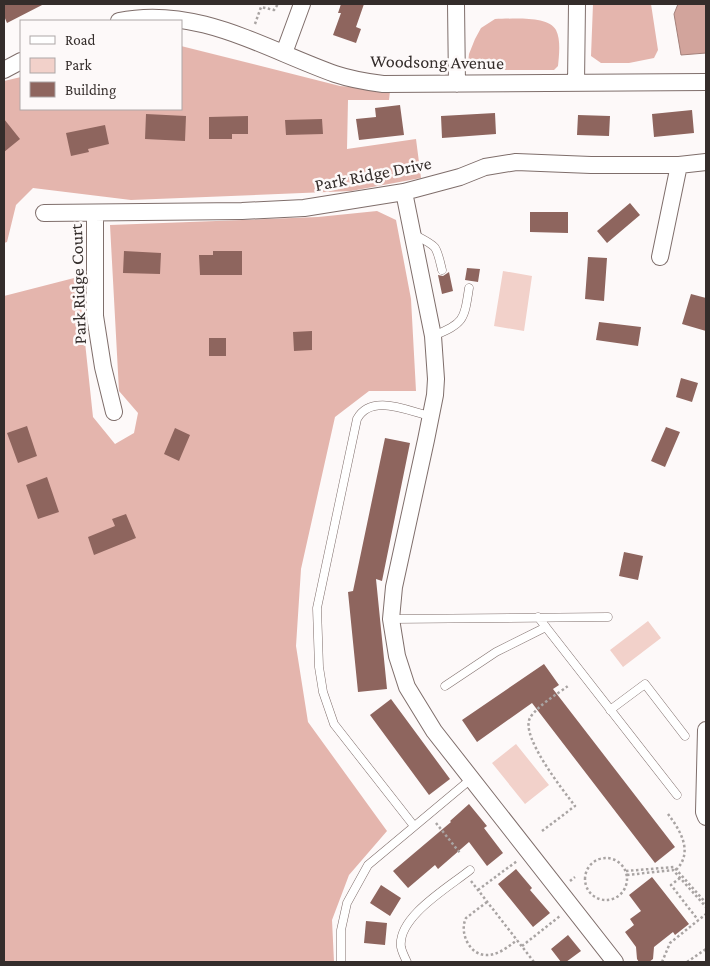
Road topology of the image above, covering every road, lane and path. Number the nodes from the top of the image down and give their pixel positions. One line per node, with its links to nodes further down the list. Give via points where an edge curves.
1 (278, 4): 5 (path, via 274,10)
2 (302, 4): 10 (street)
3 (456, 4): 14 (street)
4 (577, 4): 15 (street)
5 (262, 5): 9 (path)
6 (132, 20): 7 (street, Woodsong Avenue)
7 (176, 20)
8 (182, 21): 10 (street, Woodsong Avenue, via 212,25)
9 (256, 24)
10 (284, 53): 14 (street, Woodsong Avenue, via 357,80 383,84)
11 (20, 62): 12 (street)
12 (4, 70)
13 (706, 82): 15 (street, Woodsong Avenue)
14 (457, 84): 15 (street, Woodsong Avenue)
15 (576, 84)
16 (706, 162): 17 (street, Park Ridge Drive)
17 (679, 164): 18 (street, Park Ridge Drive, via 516,162); 22 (street)
18 (404, 192): 20 (street, Park Ridge Drive, via 304,208); 21 (street)
19 (44, 213): 20 (street, Park Ridge Drive)
20 (95, 213): 26 (street, Park Ridge Court, via 95,316)
21 (413, 235): 23 (lane, via 434,245); 25 (street)
22 (660, 256)
23 (442, 270)
24 (469, 288): 25 (lane, via 461,321)
25 (433, 336): 27 (street, via 436,379)
26 (114, 412)
27 (430, 416): 30 (street, via 394,587); 42 (lane, via 383,405 366,408 360,413 317,608 319,667 334,724)
28 (538, 617): 29 (lane); 30 (lane); 31 (lane)
29 (608, 617)
30 (391, 618): 37 (street, via 396,656 407,687 434,731)
31 (546, 627): 32 (lane, via 496,652); 34 (lane)
32 (445, 686)
33 (568, 686): 43 (path, via 528,721 527,729 538,752 574,806)
34 (610, 710): 36 (lane, via 645,684); 38 (lane)
35 (706, 730): 40 (street)
36 (685, 736)
37 (471, 779): 42 (lane); 63 (street)
38 (677, 795)
39 (668, 814): 47 (path, via 679,828 684,843 682,860)
40 (706, 817)
41 (436, 822): 44 (path)
42 (414, 826): 60 (lane, via 362,873 347,903 341,930)
43 (542, 831)
44 (460, 853)
45 (519, 859): 50 (path, via 477,889)
46 (470, 870): 61 (lane, via 408,922 401,947)
47 (676, 870): 48 (path); 49 (path); 51 (path)
48 (626, 873): 48 (path, via 616,860 601,858 589,866 586,886 595,897 614,899 627,884)
49 (680, 878): 52 (path); 55 (path, via 671,886)
50 (487, 902): 56 (path); 56 (path, via 466,918 465,938 476,952 495,954)
51 (706, 903)
52 (706, 908)
53 (562, 914): 57 (path)
54 (706, 914): 55 (path)
55 (698, 920): 64 (path, via 670,943)
56 (517, 940): 57 (path)
57 (522, 946): 62 (path)
58 (706, 949): 59 (path)
59 (705, 953): 65 (path)
60 (341, 962)
61 (407, 962)
62 (534, 962)
63 (615, 962)
64 (662, 962)
65 (687, 962)

